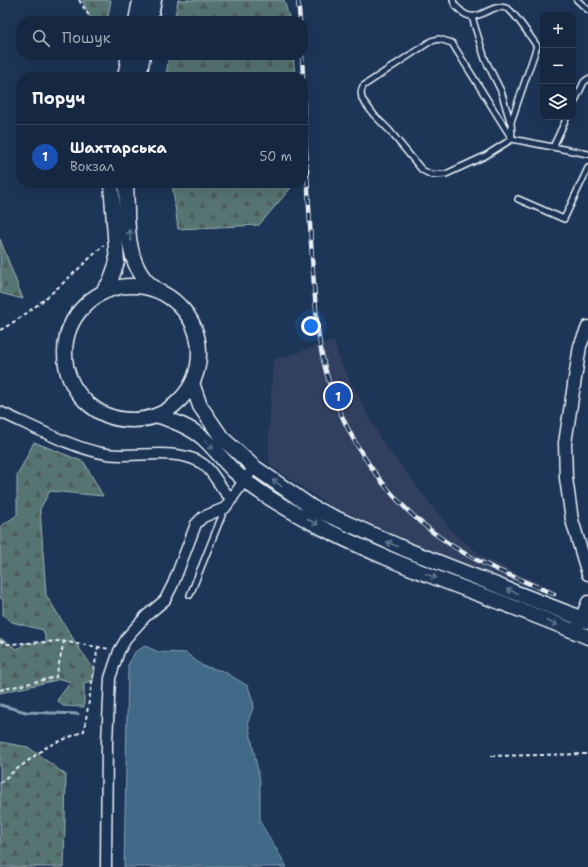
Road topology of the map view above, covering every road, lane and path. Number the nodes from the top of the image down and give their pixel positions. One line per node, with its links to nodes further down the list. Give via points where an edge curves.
1 (79, 0): 7 (path)
2 (140, 0): 8 (main road)
3 (154, 0): 9 (main road)
4 (453, 0): 10 (lane, via 465,16)
5 (578, 0): 6 (lane)
6 (588, 10)
7 (89, 16)
8 (137, 16)
9 (151, 16)
10 (472, 17): 18 (lane, via 485,59 501,91); 18 (lane, via 498,6 508,9 537,46)
11 (128, 60): 13 (main road)
12 (142, 60): 14 (main road)
13 (126, 72)
14 (140, 72)
15 (588, 79): 16 (lane)
16 (576, 99)
17 (566, 120): 20 (lane)
18 (510, 122): 19 (lane)
19 (512, 139): 19 (lane, via 452,43 439,39 431,40 363,86 362,99 374,115 422,170 432,175 446,174 485,156); 20 (lane)
20 (553, 147): 21 (lane)
21 (588, 154)
22 (588, 168): 25 (lane, via 564,219)
23 (111, 188): 26 (main road)
24 (126, 188): 28 (main road, one-way to 24, via 150,285 139,272 129,233)
25 (518, 199)
26 (114, 236): 27 (main road, via 117,262 112,277); 30 (path, via 56,290)
27 (102, 293): 28 (main road, via 125,286 138,286 156,290); 33 (main road, via 87,304 75,318 65,354 68,372 76,388 88,402 103,413 133,419)
28 (172, 299): 31 (main road, via 185,312 199,346 198,365)
29 (588, 327): 38 (street, via 580,346 565,443 566,478 572,520)
30 (0, 330)
31 (192, 383): 33 (main road, via 178,402); 34 (main road, via 208,420 222,438)
32 (0, 412): 36 (street, via 93,451 107,454 179,456 197,460 209,468 220,488)
33 (157, 415): 35 (main road, one-way to 35, via 178,423 202,437)
34 (254, 468): 35 (street); 41 (main road, one-way to 34, via 407,550 313,508)
35 (245, 480): 36 (street); 42 (main road, one-way to 42, via 310,521 400,564)
36 (232, 499): 37 (street)
37 (225, 508): 39 (lane); 46 (street, via 203,517 196,524 165,600 146,616 128,636)
38 (588, 574)
39 (190, 595)
40 (588, 602): 41 (street)
41 (585, 619): 42 (street)
42 (582, 635)
43 (0, 641): 44 (path, via 8,644)
44 (64, 642): 45 (path); 47 (path, via 56,677)
45 (98, 646): 46 (path); 50 (path, via 84,731 48,746)
46 (119, 651): 51 (street, via 110,678)
47 (0, 690)
48 (588, 754): 49 (path)
49 (491, 756)
50 (0, 783)
51 (106, 867)

